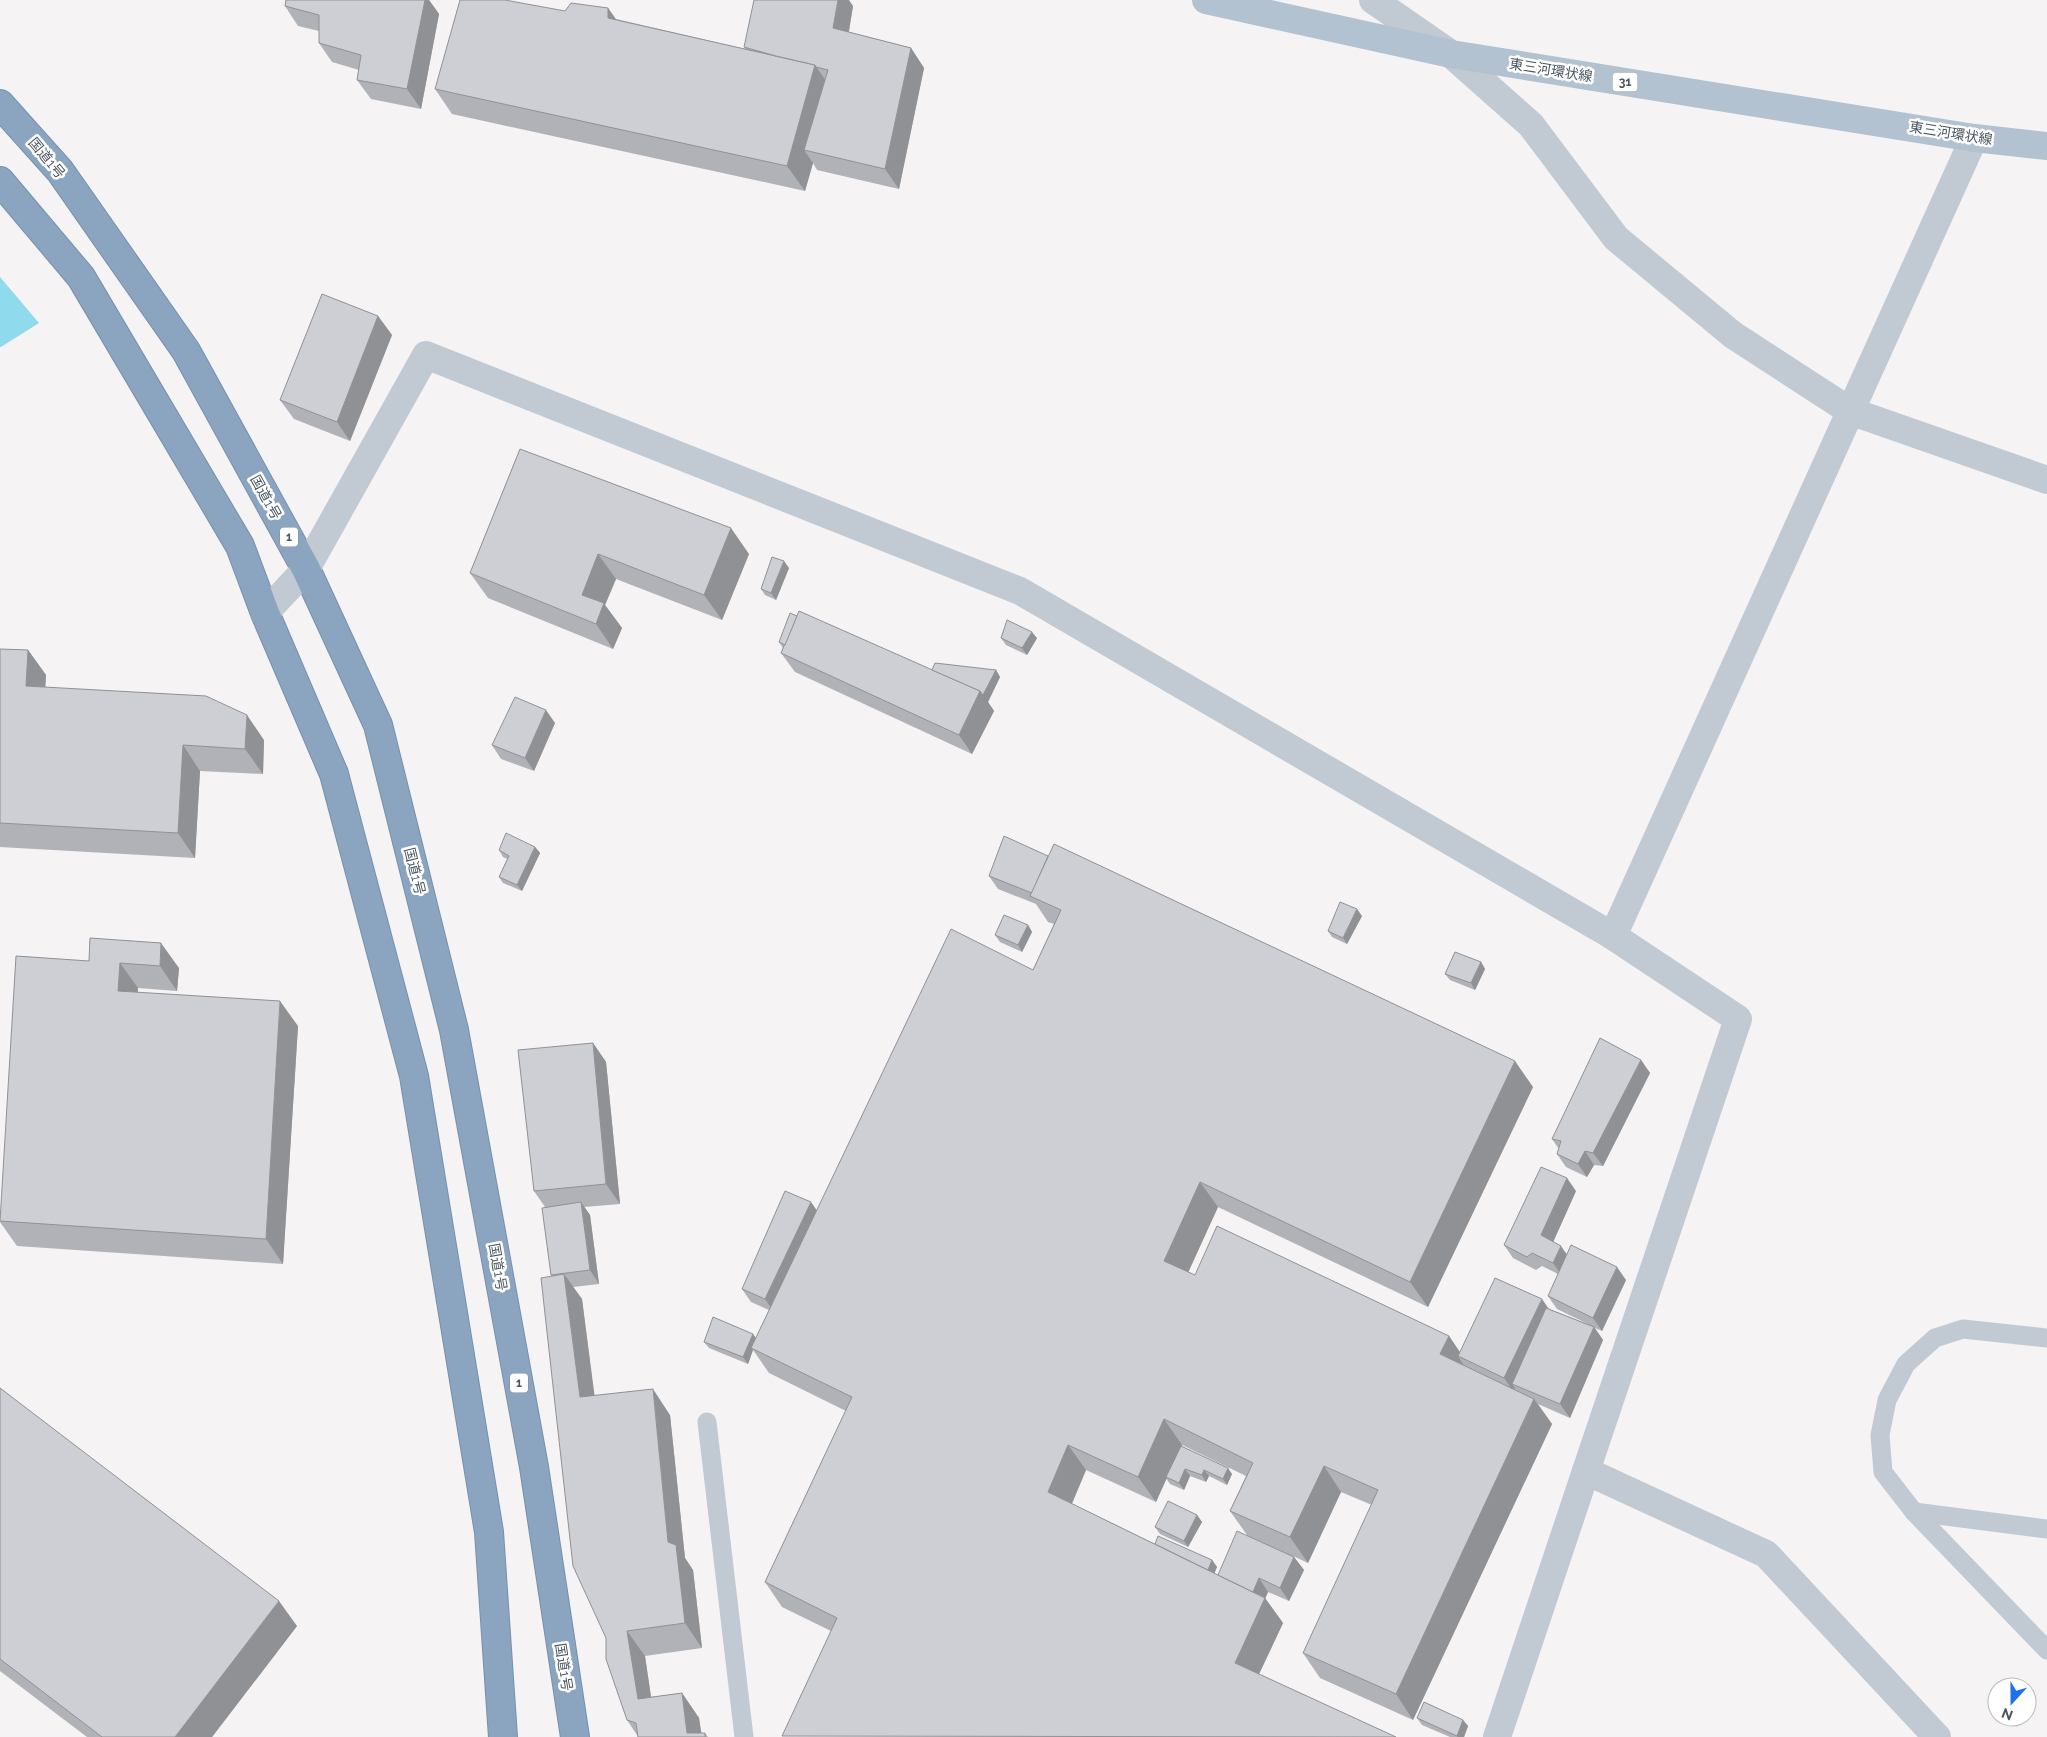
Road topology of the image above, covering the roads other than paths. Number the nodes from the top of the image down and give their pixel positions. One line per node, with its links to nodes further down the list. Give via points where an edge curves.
1 (1206, 0): 3 (main road, 東三河環状線 / 31)
2 (1373, 0): 3 (street)
3 (1451, 54): 5 (main road, 東三河環状線 / 31); 8 (street, via 1531,125 1616,238 1733,335)
4 (0, 104): 10 (highway, 国道1号 / 1, via 60,171 186,351)
5 (1974, 138): 6 (main road, 東三河環状線 / 31); 8 (street)
6 (2047, 146)
7 (0, 181): 11 (highway, via 81,277 240,546)
8 (1850, 411): 9 (street); 12 (street)
9 (2047, 480)
10 (306, 568): 11 (street); 12 (street, via 426,355 1020,591); 20 (highway, 国道1号 / 1, via 378,725 454,1030 534,1467)
11 (265, 614): 19 (highway, via 334,774 414,1076 488,1532)
12 (1613, 936): 15 (street, via 1738,1019)
13 (2047, 1338): 16 (lane, via 1963,1329 1935,1338 1906,1364 1887,1400 1880,1435 1883,1472)
14 (707, 1422): 21 (lane)
15 (1586, 1472): 22 (street); 23 (street, via 1766,1554)
16 (1914, 1512): 17 (lane); 18 (lane)
17 (2047, 1528)
18 (2047, 1650)
19 (503, 1737)
20 (575, 1737)
21 (744, 1737)
22 (1497, 1737)
23 (1938, 1737)

